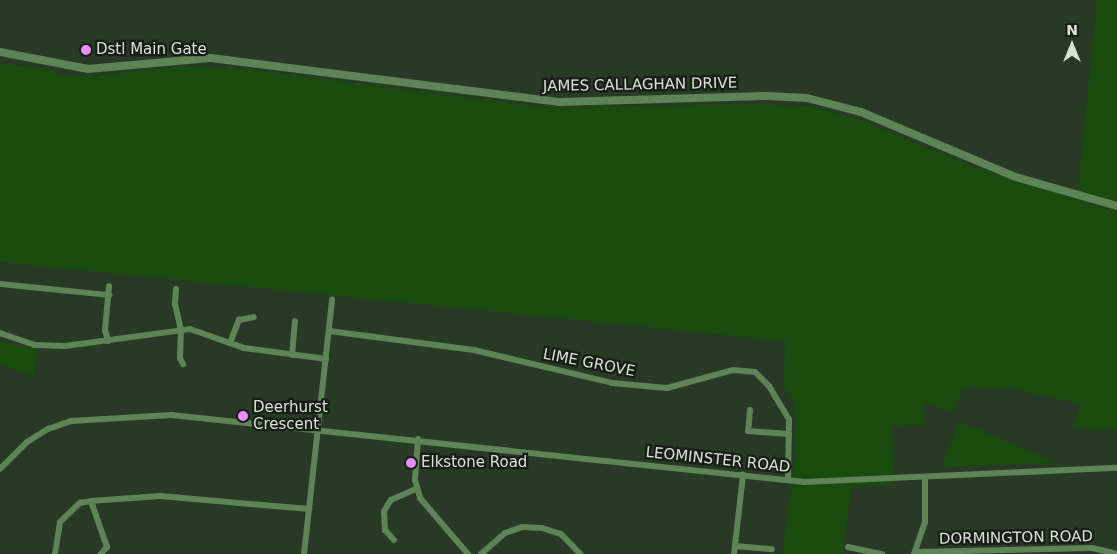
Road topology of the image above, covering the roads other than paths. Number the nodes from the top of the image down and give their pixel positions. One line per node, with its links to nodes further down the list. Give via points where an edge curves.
1 (0, 52): 2 (street, JAMES CALLAGHAN DRIVE, via 88,68 175,60 232,60 560,102 807,98 860,112 1016,177)
2 (1117, 206)
3 (0, 284): 6 (street)
4 (109, 286): 6 (street)
5 (176, 289): 10 (street, via 175,304)
6 (109, 295): 13 (street)
7 (332, 300): 11 (street)
8 (254, 317): 14 (street, via 239,320)
9 (295, 320): 15 (street)
10 (181, 329): 13 (street); 14 (street, via 207,332); 17 (street, via 180,358)
11 (329, 332): 16 (street); 20 (street, LIME GROVE, via 474,350 597,380 661,388 744,369 762,377 769,386 785,410)
12 (0, 334): 13 (street, via 34,345 65,346)
13 (108, 341)
14 (230, 343): 15 (street)
15 (292, 355): 16 (street)
16 (326, 359): 19 (street)
17 (183, 364)
18 (750, 410): 20 (street, via 748,431)
19 (318, 428): 21 (street, LEOMINSTER ROAD); 22 (street, via 171,415 89,418 48,429 27,442); 29 (street)
20 (789, 434): 26 (street, LIME GROVE)
21 (418, 439): 24 (street, LEOMINSTER ROAD); 27 (street)
22 (0, 468)
23 (1117, 468): 25 (street, LEOMINSTER ROAD)
24 (742, 475): 26 (street, LEOMINSTER ROAD); 31 (street)
25 (926, 477): 26 (street, LEOMINSTER ROAD); 34 (street, via 925,522)
26 (788, 480)
27 (416, 489): 30 (street, via 391,500 384,511 385,530); 38 (street, via 426,509)
28 (91, 501): 29 (street, via 160,496); 35 (street, via 80,504 60,522); 36 (street, via 107,547)
29 (309, 509): 37 (street)
30 (394, 540)
31 (735, 546): 33 (street); 41 (street)
32 (848, 547): 42 (street)
33 (772, 550)
34 (914, 553): 43 (street, DORMINGTON ROAD, via 1092,548)
35 (54, 554)
36 (101, 554)
37 (304, 554)
38 (468, 554)
39 (481, 554): 40 (street, via 505,533 522,527 542,528 560,534)
40 (580, 554)
41 (734, 554)
42 (882, 554)
43 (1117, 554)

